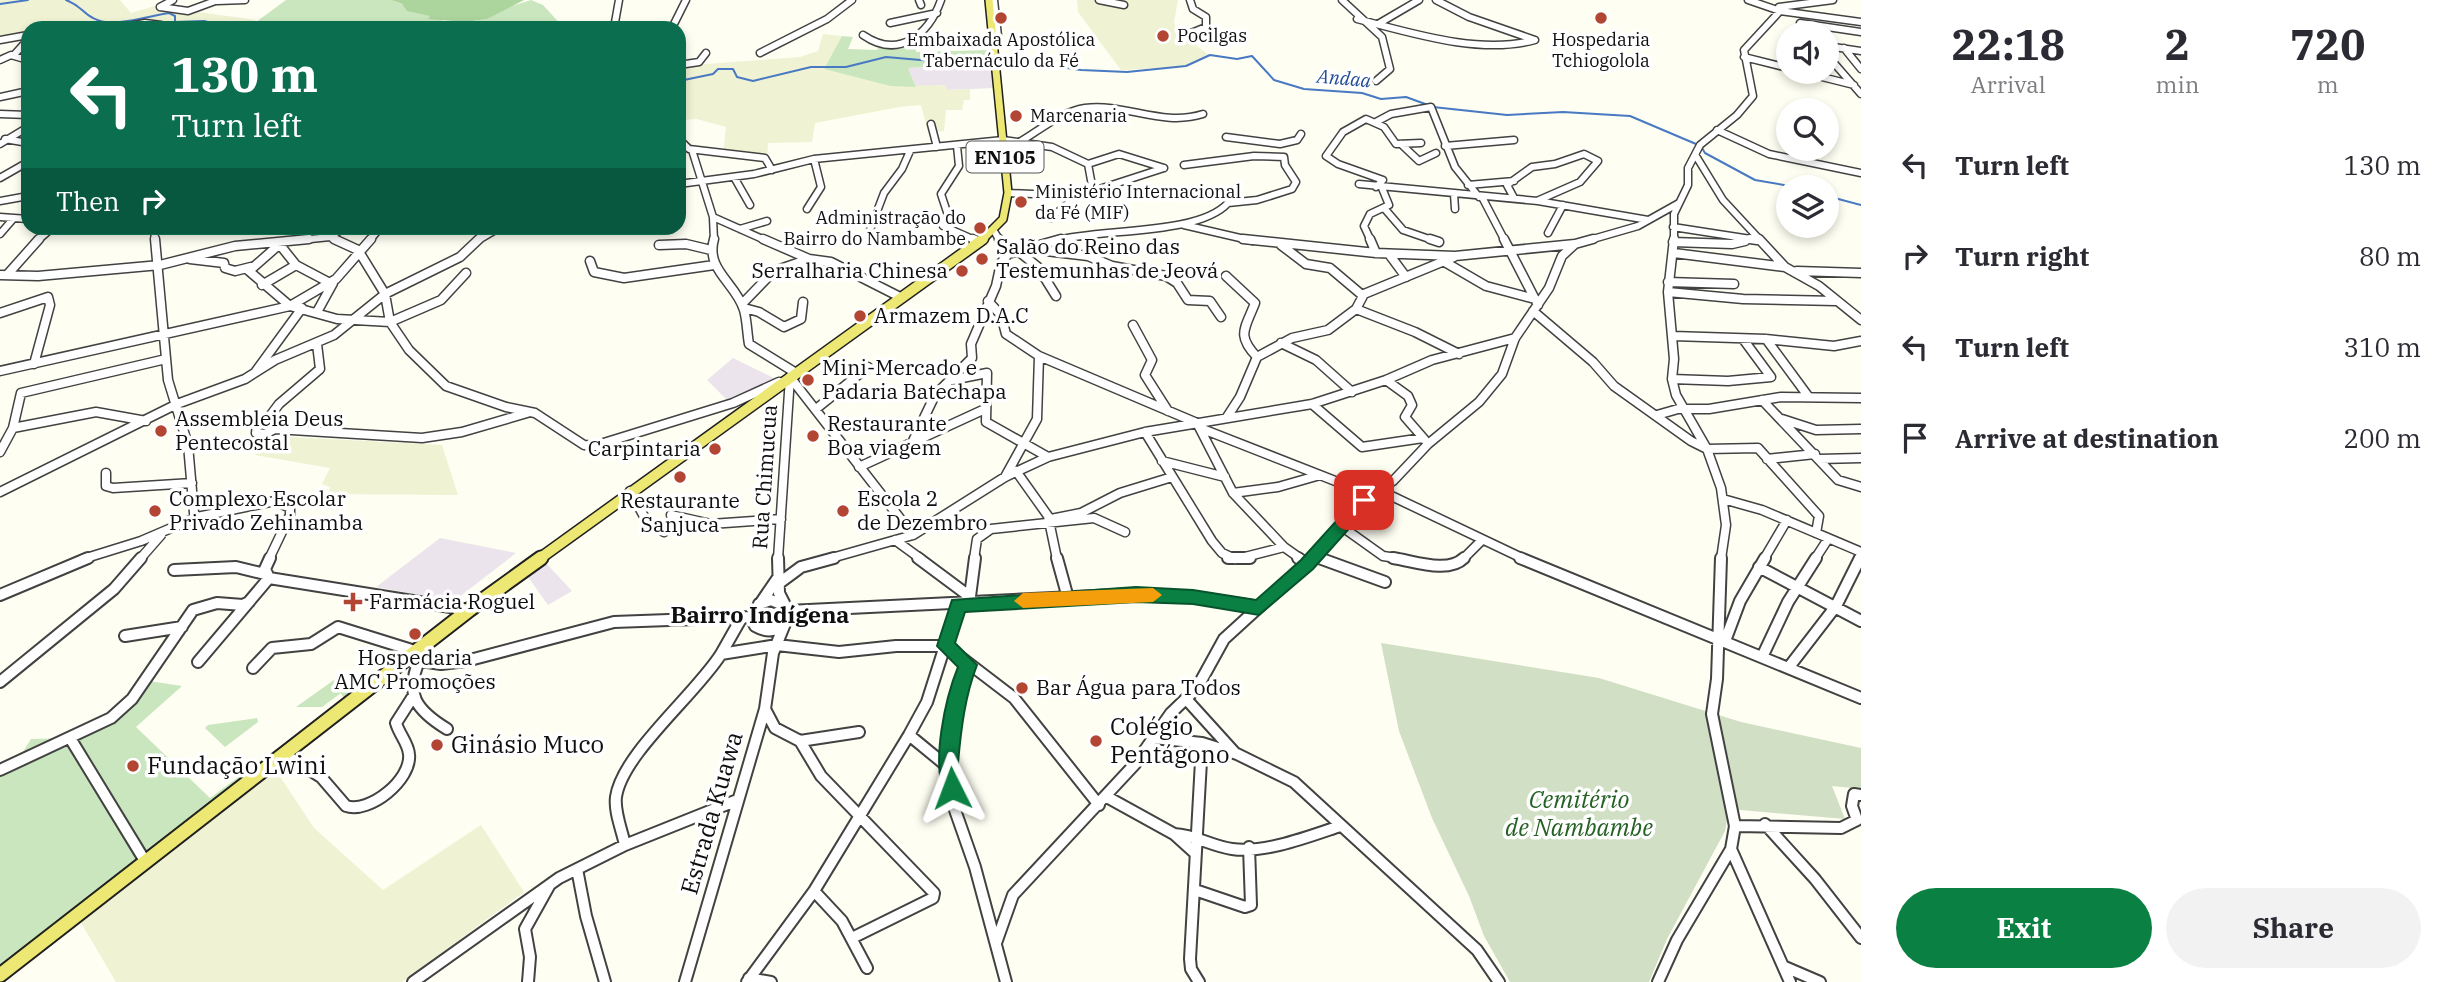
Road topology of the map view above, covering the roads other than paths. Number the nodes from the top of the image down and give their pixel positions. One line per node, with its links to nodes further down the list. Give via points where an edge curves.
1 (155, 0): 19 (street)
2 (173, 0): 19 (street)
3 (218, 0): 4 (street); 19 (street, via 188,11)
4 (245, 0)
5 (619, 0): 24 (street)
6 (686, 0): 25 (street)
7 (852, 0): 42 (street, via 827,19)
8 (941, 0): 22 (street)
9 (989, 0): 68 (main road, EN105)
10 (994, 0): 35 (street)
11 (1099, 0): 18 (street)
12 (1190, 0): 32 (street, via 1193,9 1206,17 1206,27)
13 (1342, 0): 23 (street)
14 (1419, 0): 29 (street)
15 (1436, 0): 29 (street, via 1450,10 1535,40 1516,46)
16 (1748, 0): 20 (street)
17 (1833, 0): 20 (street)
18 (1124, 5)
19 (160, 8)
20 (1775, 10): 21 (street); 44 (street, via 1744,50)
21 (1791, 12): 26 (street); 27 (street)
22 (937, 13): 28 (street); 34 (street, via 931,27 917,40 886,43)
23 (1357, 19): 29 (street); 52 (street, via 1386,46 1390,69)
24 (615, 21)
25 (676, 21)
26 (1798, 21)
27 (1861, 22)
28 (890, 23)
29 (1378, 24)
30 (1839, 29): 31 (street)
31 (1861, 32)
32 (1189, 34)
33 (21, 36): 36 (street)
34 (863, 36)
35 (998, 36)
36 (0, 40)
37 (21, 47): 43 (street)
38 (1839, 47): 39 (street)
39 (1844, 48): 40 (street); 51 (street)
40 (1861, 51)
41 (706, 53): 47 (street, via 699,62)
42 (760, 53)
43 (14, 55): 45 (street); 46 (street)
44 (1744, 57): 48 (street); 64 (street, via 1753,96)
45 (21, 58)
46 (0, 60)
47 (686, 64)
48 (1776, 65)
49 (1839, 65): 51 (street)
50 (1839, 68): 54 (street)
51 (1861, 68)
52 (1377, 81)
53 (1839, 81): 54 (street)
54 (1854, 85): 56 (street)
55 (21, 92): 57 (street)
56 (1861, 93)
57 (0, 97)
58 (0, 114): 60 (street)
59 (1203, 114): 70 (street, via 1161,120 1122,110 1085,108)
60 (21, 115)
61 (1376, 121): 74 (street); 77 (street, via 1430,106); 97 (street, via 1359,119 1350,124 1326,156 1332,162 1370,171 1383,180)
62 (931, 124): 78 (street)
63 (21, 130): 67 (street)
64 (1717, 131): 82 (street, via 1700,145); 89 (street, via 1769,156)
65 (1301, 134): 73 (street)
66 (1226, 137): 73 (street)
67 (4, 139): 72 (street)
68 (1003, 140): 70 (street); 76 (street); 100 (main road, EN105)
69 (1514, 140): 77 (street)
70 (1018, 143): 85 (street, via 1052,147)
71 (1421, 143): 74 (street)
72 (0, 144)
73 (1285, 144): 83 (street)
74 (1401, 144): 81 (street, via 1419,161)
75 (686, 145): 79 (street)
76 (957, 146): 78 (street); 140 (street, via 958,168 941,194 948,215 944,228)
77 (1445, 146): 96 (street)
78 (937, 147): 80 (street)
79 (692, 150): 88 (street, via 761,157); 92 (street)
80 (910, 151): 84 (street); 127 (street, via 884,193)
81 (1436, 153)
82 (1696, 156): 110 (street, via 1688,168); 139 (street)
83 (1284, 157): 86 (street); 124 (street, via 1296,182 1292,189 1228,203 1219,213)
84 (814, 159): 88 (street); 114 (street, via 821,187)
85 (1088, 164): 98 (street); 98 (street, via 1119,154 1164,168)
86 (1184, 165)
87 (21, 166): 91 (street)
88 (772, 170): 90 (street)
89 (1861, 173)
90 (734, 177): 92 (street); 111 (street)
91 (0, 178)
92 (702, 180): 94 (street); 118 (street)
93 (1514, 181): 96 (street); 107 (street, via 1507,186); 109 (street, via 1524,170 1578,156 1598,161 1575,187)
94 (686, 183)
95 (1359, 184): 97 (street)
96 (1468, 185): 105 (street)
97 (1379, 187): 101 (street); 113 (street, via 1389,205)
98 (1093, 191): 103 (street)
99 (21, 193): 104 (street)
100 (1008, 194): 103 (street); 128 (main road, EN105, via 1003,219)
101 (1454, 194): 105 (street); 115 (street)
102 (21, 196): 104 (street)
103 (1077, 196): 119 (street)
104 (17, 197): 108 (street)
105 (1480, 197): 106 (street); 116 (street)
106 (1502, 198): 107 (street); 116 (street)
107 (1514, 198): 109 (street)
108 (0, 201)
109 (1538, 201): 112 (street)
110 (1681, 203): 122 (street); 125 (street)
111 (750, 205)
112 (1563, 205): 122 (street); 130 (street)
113 (1384, 208): 141 (street, via 1403,230); 151 (street, via 1370,214 1364,226)
114 (807, 209)
115 (1455, 209)
116 (1492, 215): 150 (street)
117 (0, 217): 120 (street)
118 (713, 217): 126 (street); 148 (street, via 715,236)
119 (1051, 218)
120 (13, 219): 121 (street); 131 (street)
121 (21, 219)
122 (1648, 220): 145 (street)
123 (767, 221): 126 (street)
124 (1182, 224): 137 (street); 144 (street)
125 (1673, 227): 139 (street); 142 (street)
126 (740, 229): 158 (street)
127 (870, 230)
128 (994, 231): 140 (main road, EN105); 153 (street)
129 (1434, 231): 141 (street)
130 (1548, 233)
131 (0, 234)
132 (44, 235): 168 (street)
133 (155, 235): 160 (street)
134 (333, 235): 138 (street)
135 (373, 235): 147 (street)
136 (486, 235): 176 (street, via 460,257)
137 (1084, 236): 149 (street); 155 (street, via 1094,245)
138 (330, 237): 143 (street); 147 (street)
139 (1754, 240): 142 (street); 164 (street)
140 (980, 242): 179 (main road)
141 (1438, 242): 156 (street)
142 (1673, 242): 152 (street)
143 (281, 243): 157 (street, via 235,246); 161 (street); 163 (street)
144 (1280, 244): 151 (street); 177 (street, via 1306,264 1330,268)
145 (1575, 244): 150 (street); 184 (street, via 1558,263 1549,288)
146 (659, 245): 148 (street, via 686,244)
147 (358, 250): 171 (street); 176 (street)
148 (710, 250): 162 (street)
149 (1020, 250): 153 (street); 155 (street); 178 (street, via 1038,267)
150 (1510, 252): 156 (street); 184 (street)
151 (1376, 253): 154 (street)
152 (1674, 253): 164 (street); 172 (street)
153 (1008, 254): 180 (street)
154 (1389, 254): 156 (street); 170 (street)
155 (1092, 257): 192 (street, via 1112,267 1170,278 1186,298 1210,301)
156 (1449, 257): 170 (street); 184 (street, via 1483,286)
157 (185, 258): 160 (street); 163 (street, via 224,262 225,268 234,271)
158 (808, 259): 179 (street, via 831,262); 187 (street, via 774,271)
159 (590, 261): 162 (street, via 594,272 624,278)
160 (160, 265): 168 (street); 199 (street)
161 (296, 265): 171 (street); 174 (street)
162 (714, 265): 187 (street)
163 (251, 267): 174 (street, via 250,274)
164 (1785, 267): 165 (street)
165 (1795, 271): 167 (street); 181 (street)
166 (466, 273): 196 (street, via 441,300)
167 (1861, 273)
168 (3, 275)
169 (1226, 276): 211 (street, via 1255,303 1243,333 1244,343)
170 (1406, 277): 177 (street)
171 (333, 281): 185 (street); 190 (street)
172 (1668, 282): 173 (street); 175 (street)
173 (1734, 284)
174 (262, 285): 185 (street)
175 (1668, 292): 181 (street); 200 (street)
176 (385, 294): 183 (street); 186 (street)
177 (1362, 295): 189 (street)
178 (1056, 296)
179 (902, 298): 217 (main road)
180 (988, 300): 210 (street, via 1001,315 1006,334); 219 (street, via 971,344 972,358)
181 (1836, 301): 195 (street)
182 (803, 302): 187 (street, via 801,319 784,327)
183 (387, 305): 186 (street); 196 (street)
184 (1536, 305): 201 (street); 233 (street, via 1614,386)
185 (290, 306): 188 (street); 199 (street)
186 (373, 306): 193 (street)
187 (743, 306): 217 (street, via 751,348)
188 (302, 308): 190 (street); 207 (street)
189 (1356, 309): 206 (street, via 1328,330); 208 (street)
190 (317, 312): 194 (street)
191 (0, 313): 213 (street, via 48,298)
192 (1221, 317)
193 (358, 318): 194 (street); 196 (street); 198 (street)
194 (337, 319): 198 (street)
195 (1861, 320)
196 (390, 322): 227 (street, via 446,386)
197 (1133, 325): 231 (street, via 1152,360 1145,375)
198 (345, 328): 205 (street)
199 (162, 334): 212 (street); 213 (street)
200 (1673, 336): 202 (street); 218 (street)
201 (1515, 338): 208 (street); 245 (street, via 1502,374 1479,402)
202 (1744, 339): 203 (street); 218 (street, via 1771,377)
203 (1766, 339): 204 (street, via 1835,346); 222 (street)
204 (1861, 341)
205 (317, 344): 209 (street); 236 (street, via 320,369)
206 (1281, 344): 211 (street); 221 (street, via 1316,360)
207 (271, 350): 209 (street); 216 (street)
208 (1459, 354): 220 (street)
209 (286, 355): 216 (street)
210 (1039, 356): 231 (street); 244 (street, via 1038,412)
211 (1257, 358): 234 (street)
212 (166, 359): 225 (street); 240 (street, via 24,391)
213 (34, 364): 215 (street)
214 (868, 367): 228 (street)
215 (0, 372)
216 (255, 373): 225 (street)
217 (793, 375): 228 (street); 247 (street, via 733,403); 250 (main road); 273 (street, Rua Chimucua)
218 (1672, 379): 230 (street)
219 (952, 380): 229 (street, via 986,373); 246 (street, via 935,396)
220 (1386, 380): 221 (street); 245 (street, via 1410,400 1405,416)
221 (1352, 392): 226 (street)
222 (1808, 396): 223 (street); 224 (street)
223 (1861, 398)
224 (1762, 400): 230 (street); 235 (street)
225 (177, 404): 237 (street); 263 (street)
226 (1312, 404): 234 (street); 245 (street, via 1362,447)
227 (506, 407): 232 (street); 238 (street)
228 (816, 409): 256 (street)
229 (985, 409): 244 (street, via 990,426); 246 (street)
230 (1684, 409): 233 (street); 248 (street)
231 (1168, 411): 239 (street)
232 (529, 412): 238 (street); 247 (street)
233 (1657, 415): 248 (street)
234 (1227, 417): 239 (street)
235 (1780, 419): 242 (street, via 1816,430); 251 (street)
236 (267, 420): 241 (street, via 275,422); 241 (street, via 257,425 256,433)
237 (146, 421): 240 (street, via 99,410); 267 (street)
238 (500, 421): 241 (street, via 422,438)
239 (1198, 426): 243 (street); 259 (street); 262 (street)
240 (13, 428): 249 (street)
241 (275, 429)
242 (1861, 429)
243 (1146, 432): 252 (street); 255 (street)
244 (1023, 440): 252 (street); 260 (street)
245 (1425, 441): 266 (street)
246 (912, 443): 256 (street)
247 (592, 447): 250 (street)
248 (1707, 449): 254 (street, via 1756,447); 270 (street)
249 (0, 452)
250 (685, 453): 265 (main road)
251 (1817, 456): 253 (street); 254 (street); 264 (street, via 1838,480)
252 (1048, 457): 257 (street)
253 (1861, 458)
254 (1767, 459): 280 (street, via 1819,516)
255 (1162, 461): 261 (street); 262 (street)
256 (859, 467): 281 (street)
257 (1016, 471): 260 (street); 275 (street)
258 (106, 473): 263 (street, via 106,486 113,488)
259 (1322, 474): 268 (street, via 1278,487); 269 (street)
260 (1005, 477): 281 (street)
261 (1172, 477): 275 (street, via 1120,492 1081,513); 285 (street, via 1228,559)
262 (1225, 477): 268 (street)
263 (192, 483): 272 (street)
264 (1861, 487)
265 (630, 491): 277 (street, via 646,520); 302 (main road)
266 (1381, 491): 269 (street); 284 (street)
267 (0, 492)
268 (1233, 493): 285 (street)
269 (1371, 495): 276 (street)
270 (1723, 499): 274 (street); 309 (street)
271 (671, 515): 273 (street, via 711,524)
272 (197, 517): 279 (street); 291 (street, via 284,503 289,508 286,528)
273 (781, 519): 292 (street, Rua Chimucua)
274 (1787, 520): 280 (street); 289 (street)
275 (1050, 521): 278 (street, via 1097,518); 296 (street, via 1058,575); 298 (street, via 1000,527 977,539)
276 (1341, 526): 284 (street, via 1383,556 1442,566 1458,564); 287 (street)
277 (664, 532)
278 (1125, 532)
279 (162, 533): 295 (street, via 78,561); 319 (street, via 114,589)
280 (1816, 533): 282 (street)
281 (913, 535): 283 (street)
282 (1828, 538): 286 (street); 294 (street)
283 (895, 540): 292 (street, via 801,568); 298 (street)
284 (1481, 541): 309 (street)
285 (1284, 547): 288 (street)
286 (1861, 554): 300 (street)
287 (1315, 556): 288 (street); 293 (street)
288 (1307, 564): 301 (street)
289 (1759, 567): 294 (street); 309 (street)
290 (174, 570): 291 (street, via 236,567)
291 (267, 576): 297 (street); 302 (street)
292 (778, 581): 299 (street, Rua Chimucua); 303 (street, Rua Chimucua)
293 (1385, 582)
294 (1797, 587): 300 (street); 313 (street)
295 (0, 595)
296 (1068, 598): 298 (street); 301 (street, via 1136,594)
297 (249, 602): 306 (street, via 217,603 193,610); 315 (street)
298 (965, 602): 303 (street); 310 (street)
299 (760, 604): 303 (street, via 777,601); 304 (street, Rua Chimucua)
300 (1836, 606): 305 (street); 317 (street)
301 (1259, 607): 322 (street, via 1224,639)
302 (469, 610): 314 (main road)
303 (787, 613): 307 (street, via 771,631); 311 (street)
304 (747, 617): 307 (street); 312 (street, Rua Chimucua); 314 (street, via 614,622 441,664)
305 (1861, 621)
306 (181, 626): 308 (street); 327 (street, via 132,699 105,722)
307 (760, 629): 311 (street)
308 (125, 636)
309 (1722, 640): 313 (street); 341 (street, via 1712,714)
310 (946, 646): 311 (street, via 839,652); 316 (street); 326 (street, via 927,702)
311 (773, 648): 312 (street); 323 (street, Estrada Kuawa)
312 (721, 654): 344 (street, Rua Chimucua, via 711,673 648,741 619,786 616,800)
313 (1763, 655): 317 (street)
314 (414, 656): 318 (street, via 343,627 311,644 272,648); 320 (street); 331 (main road)
315 (198, 662)
316 (968, 665): 333 (street, via 959,689); 337 (street, via 1014,698)
317 (1789, 667): 321 (street)
318 (253, 668)
319 (0, 682)
320 (412, 698): 324 (street, via 427,717); 331 (street, via 396,723 410,755 408,770 364,806 347,807 325,779)
321 (1861, 698)
322 (1186, 700): 328 (street); 332 (street)
323 (765, 709): 329 (street, via 775,728); 336 (street, Estrada Kuawa)
324 (447, 729)
325 (859, 732): 329 (street)
326 (909, 735): 333 (street); 338 (street)
327 (70, 738): 334 (street); 348 (street)
328 (1153, 738): 330 (street); 337 (street)
329 (800, 741): 338 (street, via 821,776)
330 (1202, 743): 332 (street); 343 (street)
331 (284, 754): 348 (main road)
332 (1237, 754): 340 (street, via 1294,782)
333 (948, 767): 355 (street, via 956,810)
334 (0, 770)
335 (1861, 795): 339 (street, via 1854,794 1852,806 1857,820 1841,828)
336 (735, 801): 344 (street); 363 (street, Estrada Kuawa)
337 (1103, 801): 342 (street); 355 (street, via 1013,895)
338 (860, 819): 352 (street); 353 (street, via 935,896)
339 (1765, 824): 341 (street); 354 (street)
340 (1340, 826): 345 (street, via 1291,842); 367 (street, via 1477,950)
341 (1735, 826): 346 (street)
342 (1174, 834): 343 (street); 347 (street)
343 (1194, 835): 345 (street, via 1229,850); 347 (street)
344 (625, 845): 349 (street)
345 (1249, 847): 351 (street, via 1251,905)
346 (1731, 849): 356 (street); 368 (street, via 1677,940)
347 (1195, 853): 351 (street)
348 (145, 861): 358 (main road)
349 (577, 869): 350 (street); 362 (street)
350 (550, 884): 360 (street); 361 (street, via 526,929)
351 (1195, 890): 366 (street, via 1190,959)
352 (814, 891): 353 (street); 359 (street)
353 (852, 937): 357 (street)
354 (1861, 938)
355 (996, 943): 365 (street)
356 (1785, 967): 369 (street); 370 (street)
357 (867, 968)
358 (0, 975)
359 (748, 980): 364 (street)
360 (413, 982)
361 (528, 982)
362 (604, 982)
363 (685, 982)
364 (771, 982)
365 (1006, 982)
366 (1199, 982)
367 (1499, 982)
368 (1658, 982)
369 (1790, 982)
370 (1820, 982)

